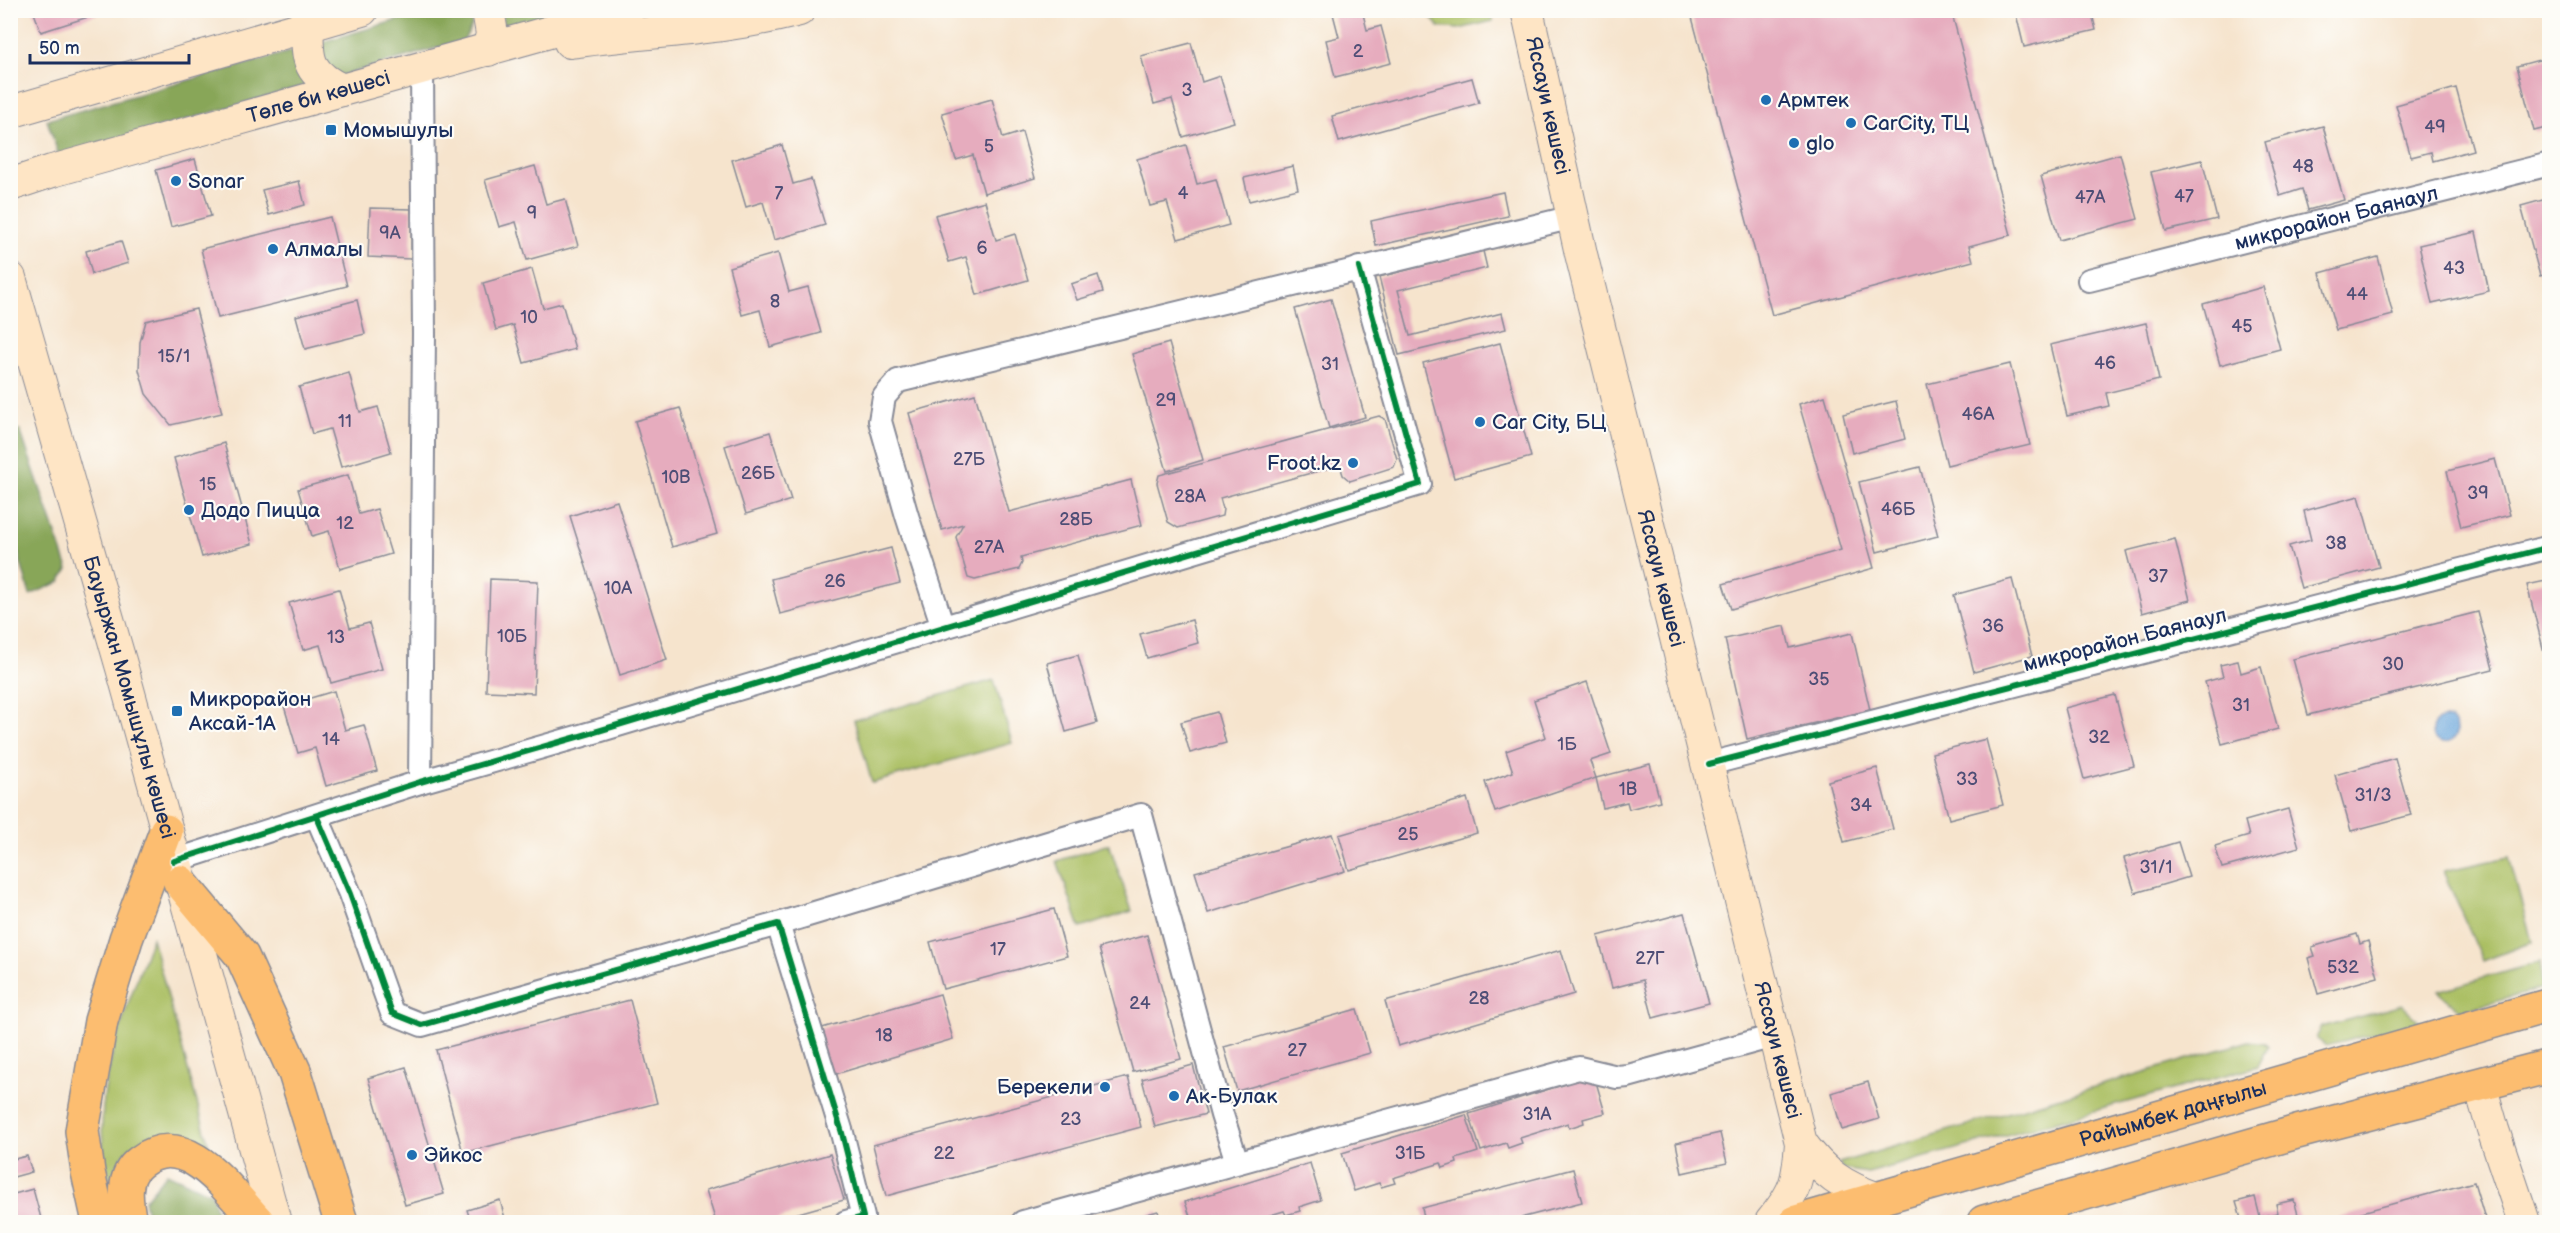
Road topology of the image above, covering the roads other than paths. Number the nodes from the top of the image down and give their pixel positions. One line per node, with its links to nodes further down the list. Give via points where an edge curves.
1 (362, 10): 6 (main road)
2 (488, 10): 7 (main road, via 492,34)
3 (628, 10): 7 (main road, Төле би көшесі)
4 (799, 10): 7 (main road, via 679,32)
5 (1527, 10): 13 (main road, Яссауи көшесі)
6 (308, 26): 9 (main road, via 309,61 321,78); 10 (main road)
7 (478, 53): 8 (main road, Төле би көшесі)
8 (422, 68): 9 (main road, Төле би көшесі); 20 (street)
9 (342, 90): 12 (main road, Төле би көшесі)
10 (10, 112)
11 (2550, 164): 16 (street, микрорайон Баянаул)
12 (10, 184)
13 (1573, 217): 14 (street); 19 (main road, Яссауи көшесі)
14 (1359, 268): 18 (street, via 1420,484); 18 (street, via 898,381 884,397 880,421)
15 (10, 278): 22 (main road, Бауыржан Момышұлы көшесі)
16 (2089, 280)
17 (2550, 547): 19 (street, микрорайон Баянаул)
18 (943, 627): 20 (street)
19 (1709, 764): 25 (main road, Яссауи көшесі)
20 (420, 782): 21 (street)
21 (317, 817): 22 (street); 23 (street, via 350,894 392,1013 422,1025)
22 (173, 858): 31 (main road, via 126,939 99,1031 82,1131); 34 (main road, Бауыржан Момышұлы көшесі); 35 (main road, via 242,956 295,1073)
23 (778, 924): 29 (street, via 1141,815); 36 (street, via 842,1133 863,1217)
24 (2550, 1005): 30 (main road, Райымбек даңғылы)
25 (1774, 1036): 28 (main road, Яссауи көшесі); 29 (street, via 1628,1076 1579,1068)
26 (2550, 1066): 27 (main road)
27 (2480, 1085): 40 (main road, via 2296,1132); 41 (main road)
28 (1801, 1143): 30 (main road, via 1833,1178); 38 (main road, via 1798,1179)
29 (1237, 1162): 37 (street)
30 (1878, 1199): 39 (main road, Райымбек даңғылы)
31 (99, 1222)
32 (130, 1222): 33 (main road, via 127,1187 133,1170 155,1154 178,1151 210,1171)
33 (258, 1222)
34 (275, 1222)
35 (341, 1222)
36 (846, 1222)
37 (1023, 1222)
38 (1771, 1222)
39 (1796, 1222)
40 (1984, 1222)
41 (2524, 1222)

